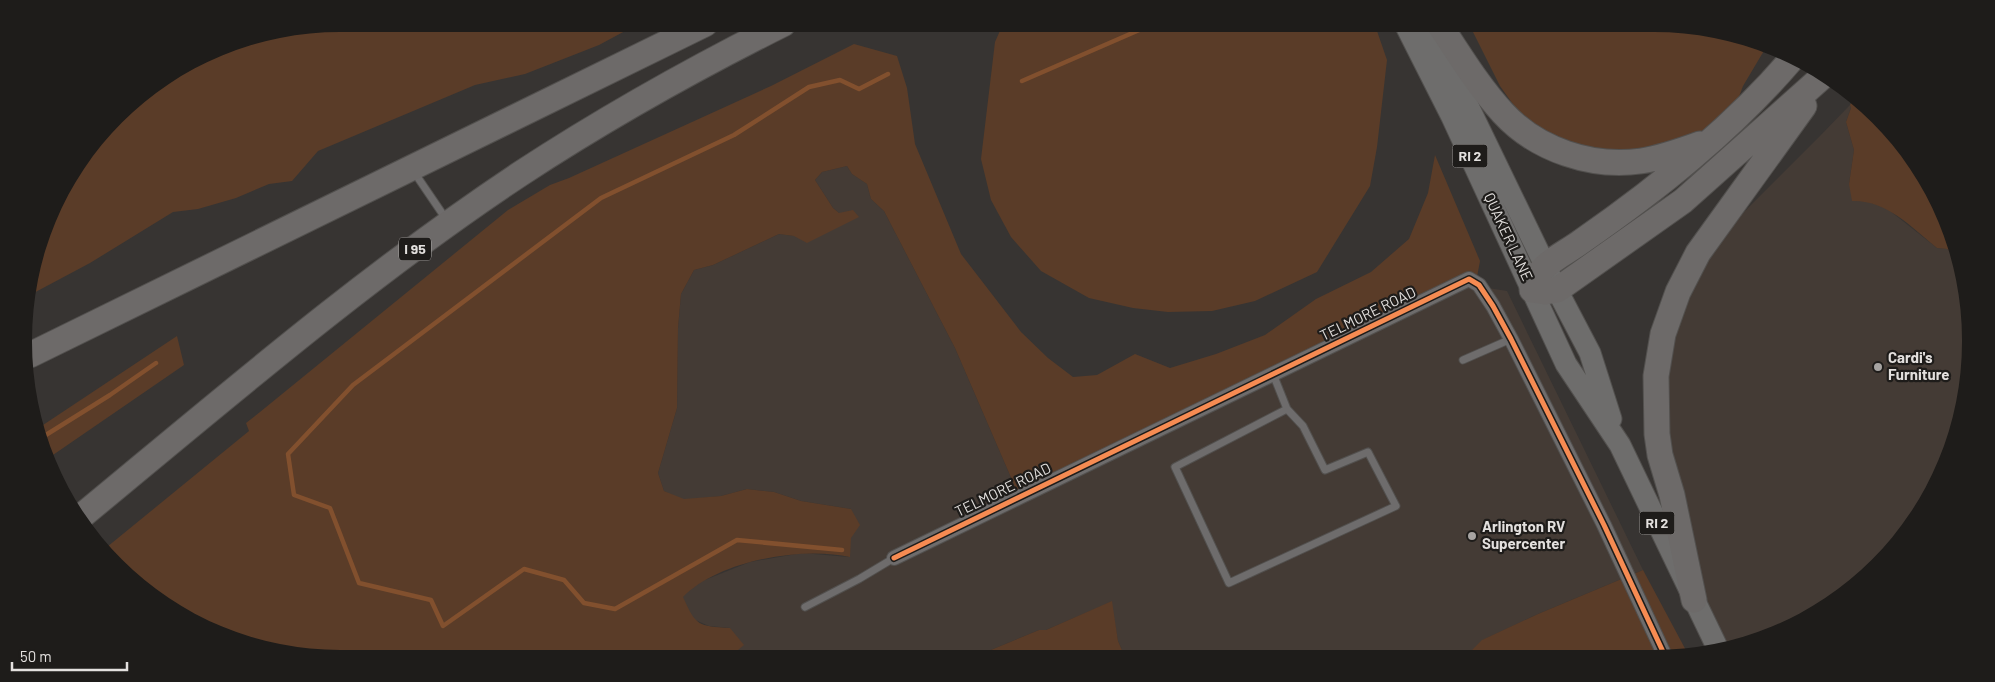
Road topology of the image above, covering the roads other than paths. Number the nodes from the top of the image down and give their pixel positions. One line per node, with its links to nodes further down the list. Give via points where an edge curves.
1 (688, 32): 10 (highway)
2 (768, 32): 11 (highway, I 95, via 658,89 519,175)
3 (1409, 32): 13 (main road, QUAKER LANE / RI 2)
4 (1432, 32): 12 (main road, QUAKER LANE / RI 2)
5 (1444, 32): 9 (highway, via 1505,115 1552,147 1589,160 1626,163 1660,157)
6 (1788, 63): 9 (highway)
7 (1819, 80): 14 (highway, via 1683,201)
8 (1820, 81): 23 (highway, via 1698,253 1678,292 1663,334 1656,376 1657,434)
9 (1711, 140): 12 (highway, via 1630,206)
10 (410, 167): 11 (lane); 16 (highway)
11 (449, 224): 21 (highway, I 95, via 381,273)
12 (1546, 266): 13 (highway, via 1537,274); 14 (main road, QUAKER LANE / RI 2)
13 (1532, 290): 14 (highway); 20 (main road, QUAKER LANE / RI 2, via 1566,364)
14 (1557, 290): 20 (main road, QUAKER LANE / RI 2, via 1590,354)
15 (1511, 339): 17 (lane); 18 (street, TELMORE ROAD, via 1479,284 1469,279); 26 (street, TELMORE ROAD)
16 (33, 354)
17 (1463, 360)
18 (1273, 374): 19 (lane); 22 (street, TELMORE ROAD)
19 (1287, 408): 19 (lane, via 1175,467 1229,583 1396,506 1368,452 1325,470 1302,426)
20 (1620, 445): 23 (main road, QUAKER LANE / RI 2)
21 (85, 513)
22 (894, 558): 24 (lane)
23 (1694, 600): 25 (main road, QUAKER LANE / RI 2)
24 (805, 606)
25 (1715, 644)
26 (1662, 650)

